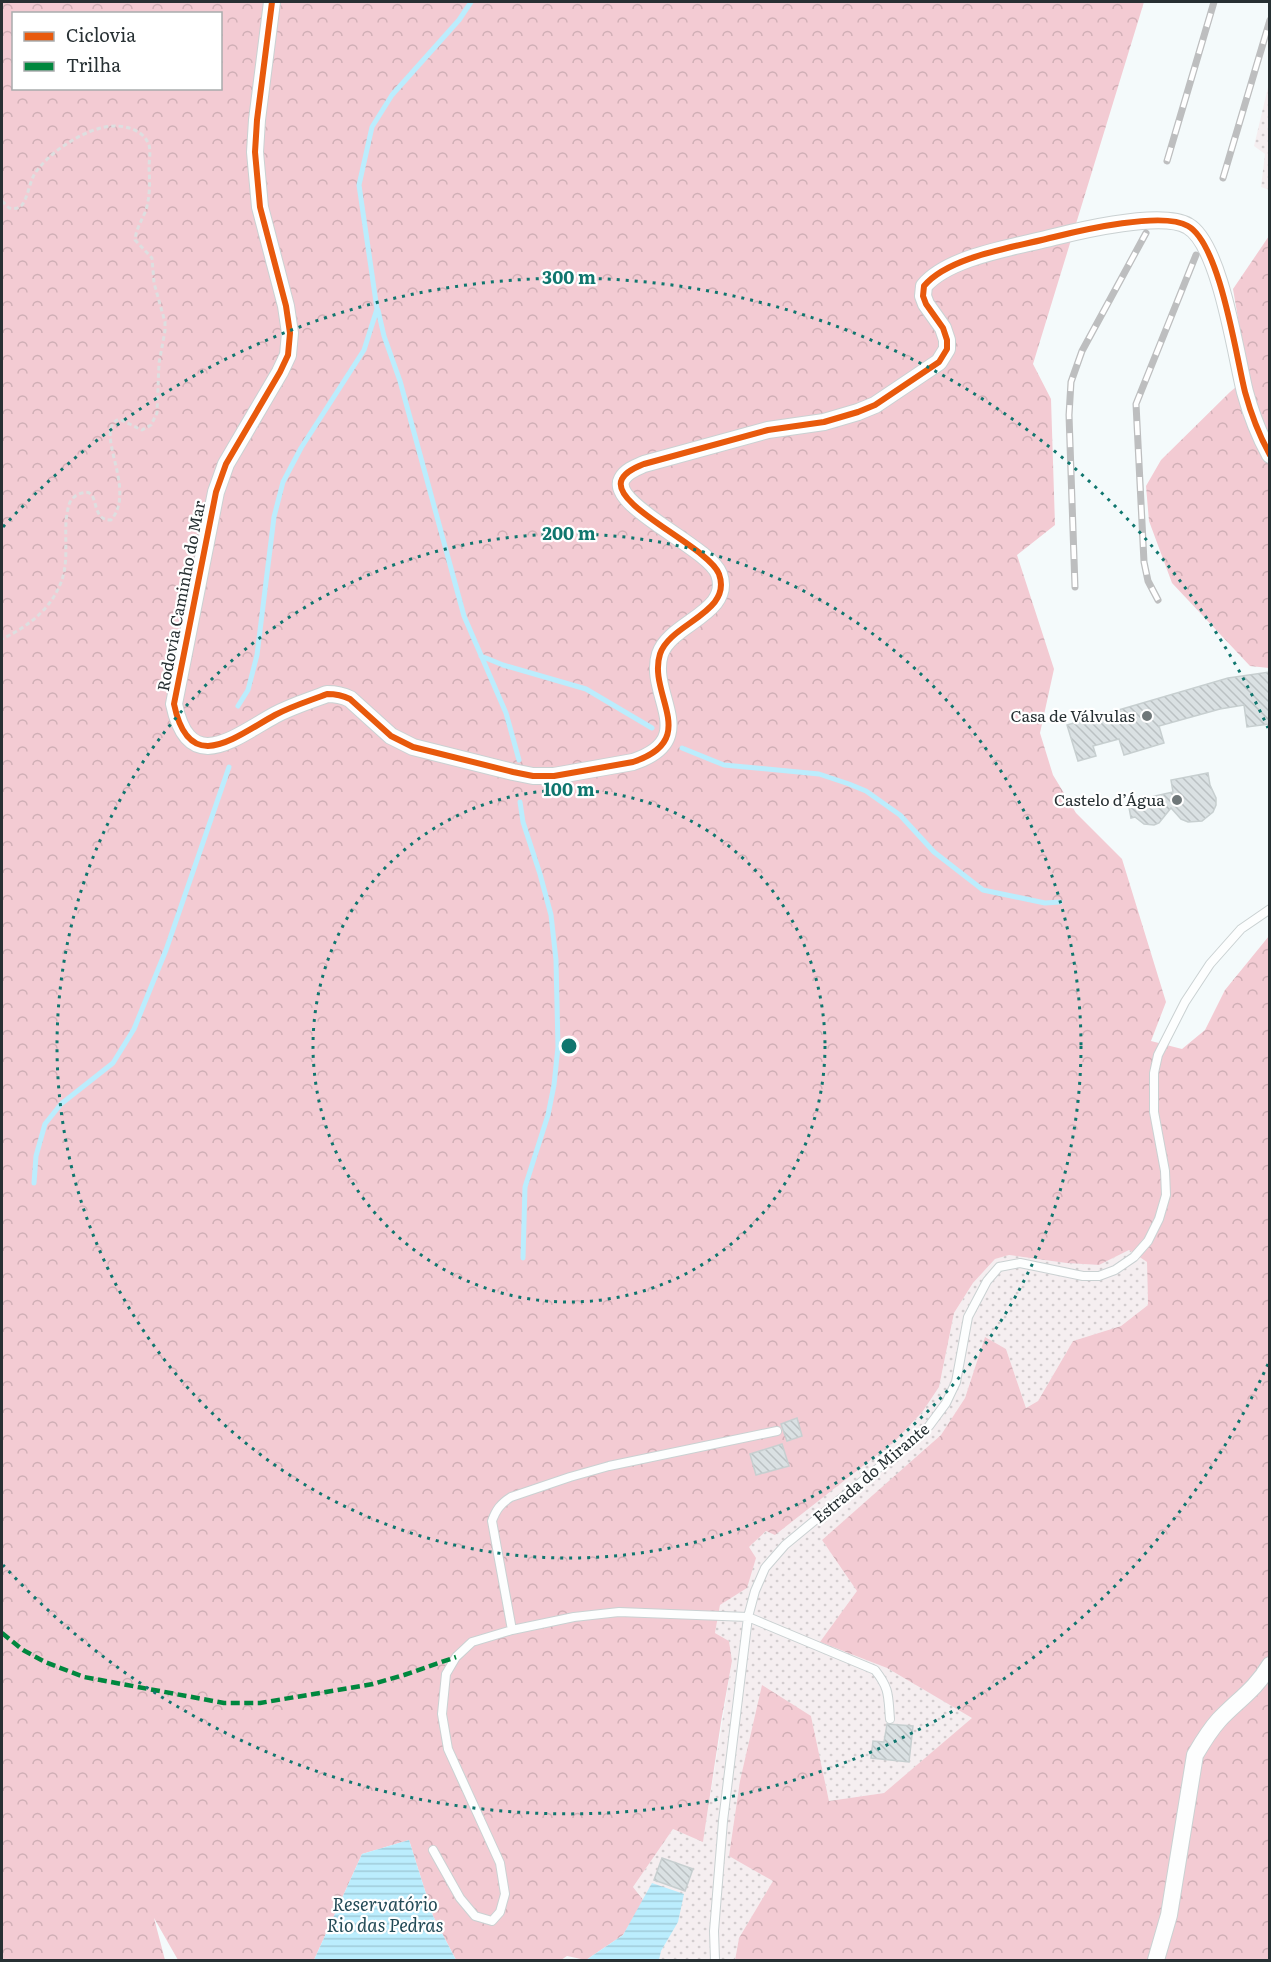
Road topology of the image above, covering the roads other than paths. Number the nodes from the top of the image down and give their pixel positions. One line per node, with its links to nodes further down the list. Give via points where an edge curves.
1 (272, 2): 2 (street, Rodovia Caminho do Mar, via 255,152 260,207 290,333 288,355 226,464 216,492 174,704 183,733 197,744 219,746 285,710 334,694 350,699 386,732 413,747 533,776 633,762 655,752 668,730 658,666 660,654 676,633 717,599 719,575 704,555 629,502 621,479 644,464 768,430 824,422 875,405 944,356 945,334 926,304 924,286 940,272 970,259 1105,226 1160,221 1190,226 1204,245 1218,278 1252,415)
2 (1269, 455)
3 (1269, 909): 5 (lane, Estrada do Mirante, via 1241,929 1210,964 1158,1055 1154,1112 1166,1195 1148,1241 1134,1257 1099,1275 1083,1276 1020,1263 999,1267 992,1273 968,1317 956,1382 946,1403 916,1437 785,1545 765,1568)
4 (777, 1431): 6 (lane, via 609,1466 503,1502 494,1515 492,1533)
5 (747, 1617): 6 (lane, via 619,1612); 8 (lane, via 875,1670 885,1683); 10 (lane, Estrada do Mirante, via 723,1821)
6 (512, 1630): 9 (lane, via 472,1642 456,1657 446,1674 442,1714 448,1749 500,1863 505,1894 500,1912 492,1921 476,1916 460,1898)
7 (1269, 1665): 11 (street, via 1260,1681 1219,1720 1195,1755 1169,1915)
8 (890, 1719)
9 (433, 1850)
10 (715, 1960)
11 (1156, 1960)

